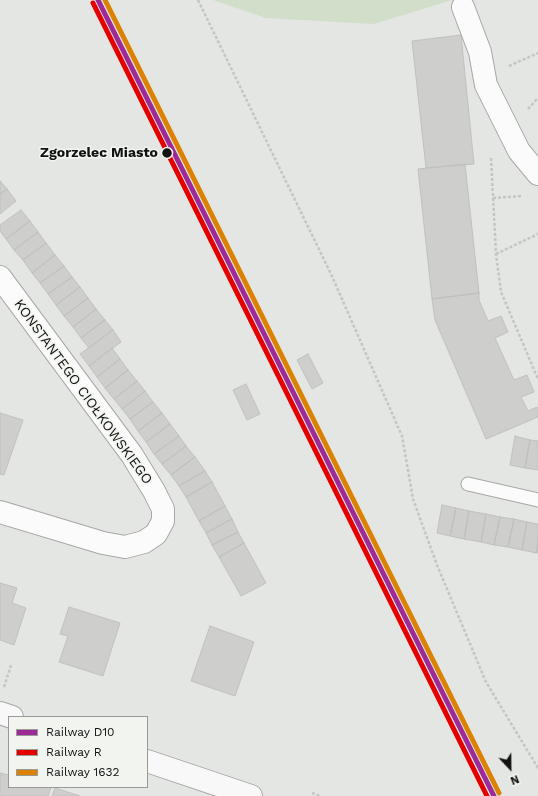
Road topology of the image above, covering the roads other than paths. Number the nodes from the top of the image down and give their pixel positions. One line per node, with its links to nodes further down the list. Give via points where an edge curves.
1 (463, 7): 2 (street, via 480,52 486,85 519,151)
2 (538, 174)
3 (0, 277): 6 (street, KONSTANTEGO CIOŁKOWSKIEGO, via 132,455 157,496 163,510 163,520 156,534 144,542 125,547 103,543)
4 (468, 484): 5 (lane)
5 (538, 500)
6 (0, 512)
7 (1, 703): 8 (main road)
8 (11, 716)
9 (148, 761): 10 (main road)
10 (251, 796)

